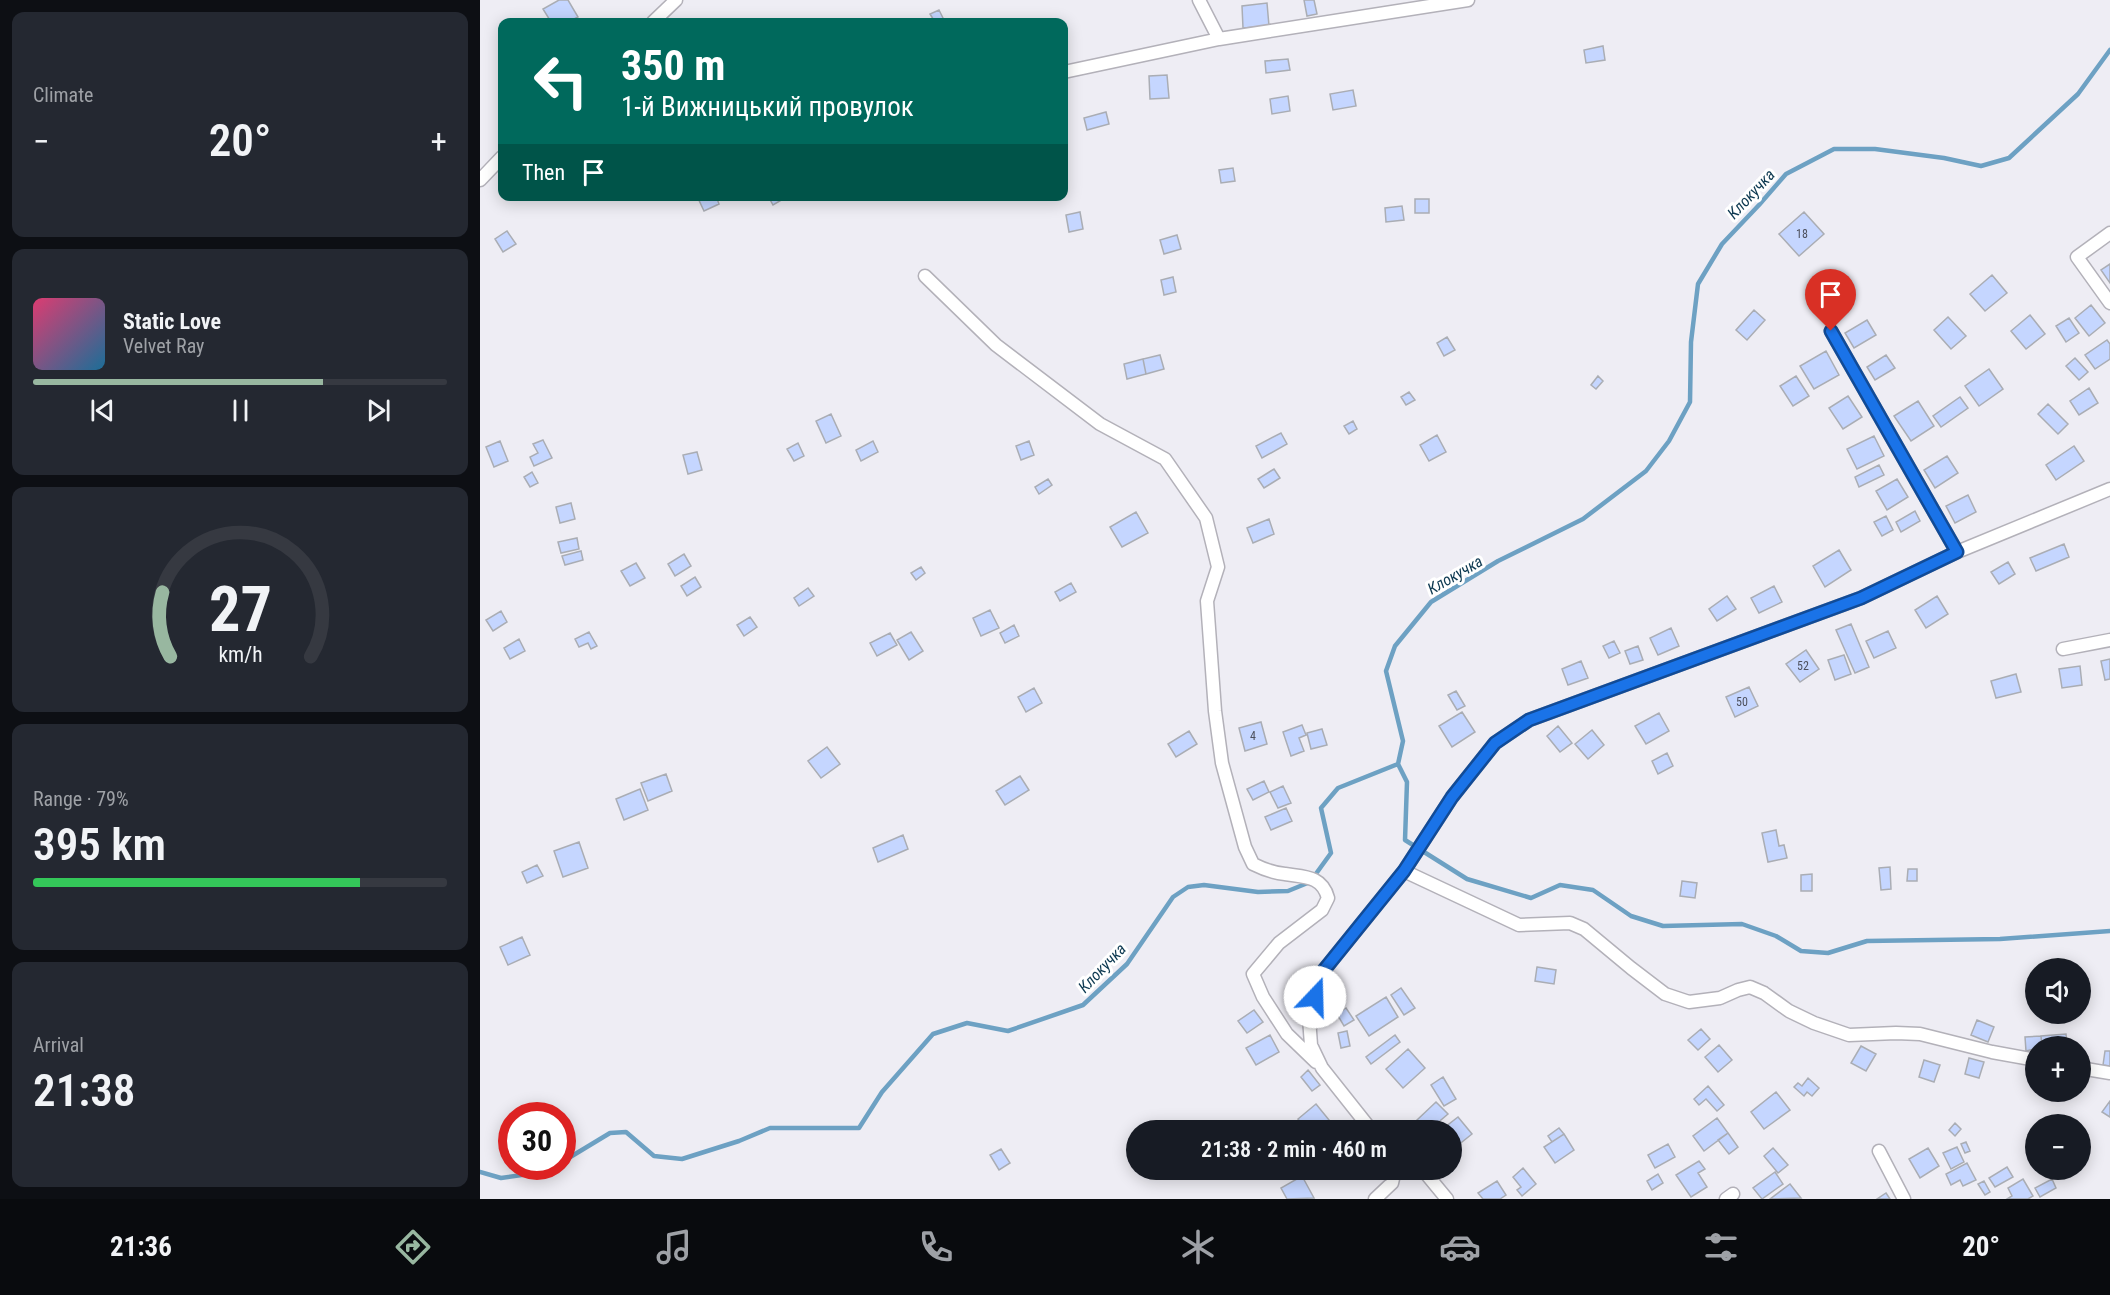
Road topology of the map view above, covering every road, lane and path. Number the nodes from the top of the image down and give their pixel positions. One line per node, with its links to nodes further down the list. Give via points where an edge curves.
1 (676, 0): 4 (street)
2 (1199, 0): 5 (street)
3 (1468, 0): 5 (street)
4 (657, 18)
5 (1219, 39): 6 (street)
6 (1068, 71)
7 (498, 161): 8 (street)
8 (480, 180)
9 (2110, 233): 11 (street, via 2078,257)
10 (925, 276): 19 (street, via 1005,352 1100,424 1165,459 1206,518 1218,567 1207,601 1215,711 1222,763 1245,847 1253,864 1268,871 1305,875 1322,885 1328,898 1322,910 1279,943 1253,974 1287,1034)
11 (2110, 303)
12 (1831, 331): 14 (street)
13 (2110, 489): 14 (street)
14 (1957, 552): 17 (street, via 1861,598 1529,720 1495,743 1452,797)
15 (2110, 640): 16 (street)
16 (2063, 649)
17 (1407, 866): 18 (street, via 1519,925 1570,923 1584,929 1665,994 1689,1002 1720,998 1750,987 1789,1011 1849,1035 1920,1034); 19 (street, via 1320,975 1309,1018 1311,1045)
18 (2025, 1058)
19 (1322, 1068): 22 (street)
20 (2091, 1070): 21 (street)
21 (2110, 1073)
22 (1363, 1120)
23 (1879, 1151): 28 (street)
24 (1393, 1180): 26 (street)
25 (1431, 1180): 27 (street)
26 (1375, 1199)
27 (1447, 1199)
28 (1904, 1199)

